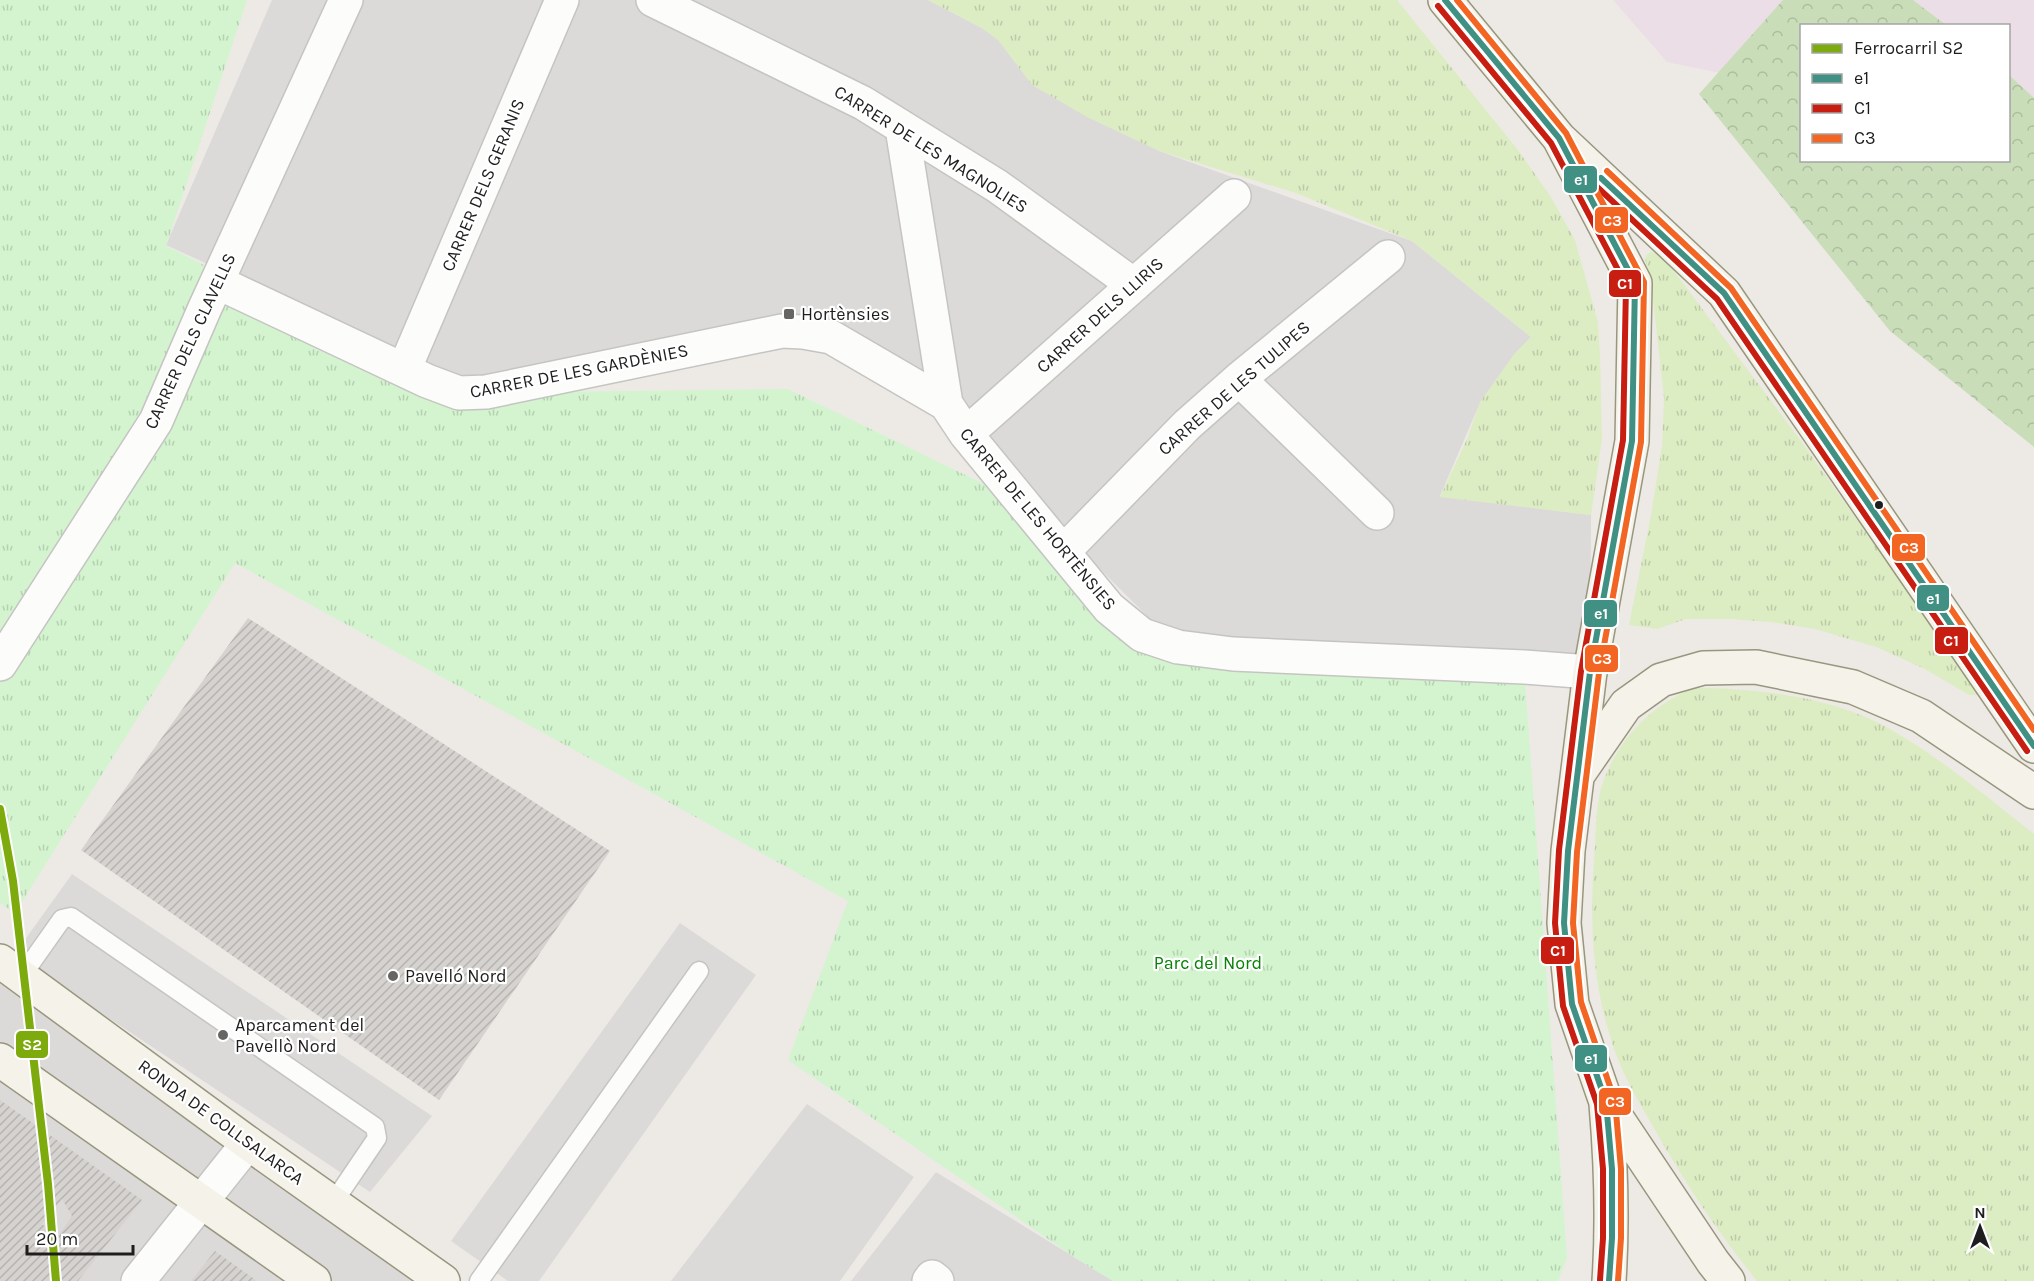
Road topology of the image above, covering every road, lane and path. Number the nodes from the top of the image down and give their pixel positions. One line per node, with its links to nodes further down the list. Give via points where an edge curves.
1 (346, 0): 9 (street, CARRER DELS CLAVELLS)
2 (562, 0): 11 (street, CARRER DELS GERANIS)
3 (653, 0): 5 (street, CARRER DE LES MAGNOLIES, via 862,103)
4 (1445, 0): 6 (street)
5 (902, 128): 10 (street, CARRER DE LES MAGNOLIES, via 997,186); 13 (street, CARRER DE LES HORTÈNSIES)
6 (1559, 138): 18 (street, via 1635,283 1632,441); 19 (street, via 1724,293)
7 (1234, 196): 10 (street, CARRER DELS LLIRIS)
8 (1388, 257): 12 (street, CARRER DE LES TULIPES)
9 (217, 282): 11 (street, CARRER DE LES GARDÈNIES); 17 (street, CARRER DELS CLAVELLS, via 156,422)
10 (1134, 285): 14 (street, CARRER DELS LLIRIS)
11 (404, 370): 13 (street, CARRER DE LES GARDÈNIES, via 459,393 486,392 782,331 803,332 831,337)
12 (1239, 379): 15 (street); 16 (street, CARRER DE LES TULIPES, via 1187,425)
13 (946, 404): 14 (street, CARRER DE LES HORTÈNSIES)
14 (966, 435): 16 (street, CARRER DE LES HORTÈNSIES)
15 (1377, 513)
16 (1063, 552): 18 (street, CARRER DE LES HORTÈNSIES, via 1109,608 1142,635 1178,647 1233,654)
17 (0, 664)
18 (1590, 672): 20 (street)
19 (2034, 746)
20 (1576, 777): 21 (street, via 1626,705 1661,680 1703,668 1756,667 1853,687 1920,716); 25 (street, via 1565,935 1572,1004)
21 (2034, 792)
22 (10, 969): 26 (street, RONDA DE COLLSALARCA); 28 (lane, via 62,919 71,917 375,1127 377,1138)
23 (699, 971): 32 (lane)
24 (0, 1060): 27 (street)
25 (1606, 1102): 35 (street, via 1612,1169); 36 (street)
26 (248, 1143): 27 (street); 28 (street, RONDA DE COLLSALARCA)
27 (202, 1201): 29 (street); 30 (street)
28 (333, 1203): 31 (street, RONDA DE COLLSALARCA)
29 (138, 1281)
30 (314, 1281)
31 (443, 1281)
32 (479, 1281)
33 (928, 1281): 34 (street, via 932,1277)
34 (937, 1281)
35 (1609, 1281)
36 (1728, 1281)

